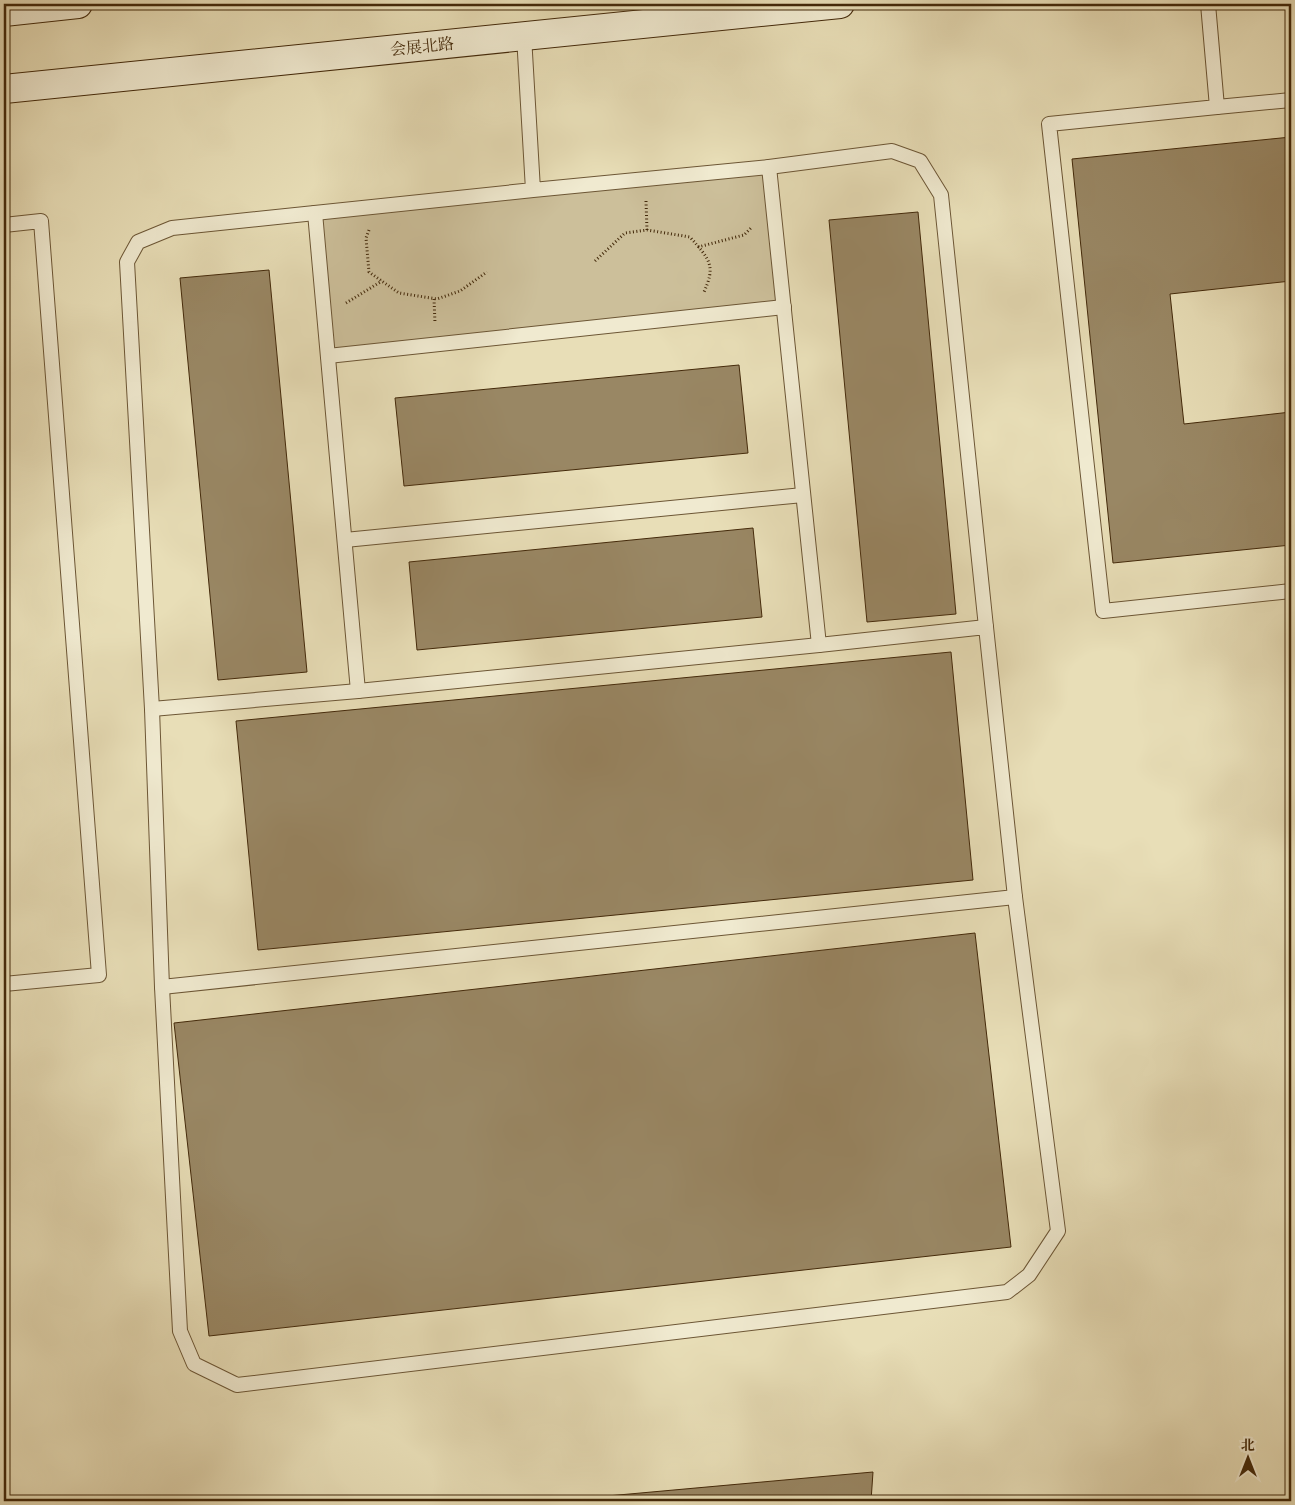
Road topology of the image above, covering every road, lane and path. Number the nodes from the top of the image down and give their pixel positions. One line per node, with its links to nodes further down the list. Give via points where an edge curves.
1 (78, 4): 4 (main road)
2 (840, 4): 5 (main road, 会展北路)
3 (1208, 4): 8 (lane)
4 (4, 12)
5 (524, 36): 6 (main road, 会展北路); 10 (lane)
6 (4, 89)
7 (1291, 100): 8 (lane)
8 (1217, 107): 25 (lane, via 1050,124 1103,611)
9 (769, 167): 10 (lane); 12 (lane); 26 (lane, via 892,151 920,161 941,195)
10 (533, 190): 11 (lane)
11 (380, 206): 13 (lane); 18 (path, via 366,238 369,272)
12 (773, 208): 15 (path, via 744,235); 19 (lane)
13 (315, 213): 20 (lane); 29 (lane, via 172,228 138,242 127,262)
14 (4, 225): 31 (lane, via 41,221 99,975)
15 (698, 247): 16 (path, via 690,237 647,230 625,233); 21 (path, via 708,258 710,278 698,303)
16 (595, 261)
17 (487, 272): 18 (path, via 460,291 437,299 399,293)
18 (382, 281): 20 (path)
19 (784, 307): 21 (lane); 23 (lane)
20 (324, 316): 22 (lane)
21 (678, 318): 22 (lane)
22 (328, 356): 24 (lane)
23 (803, 496): 24 (lane); 27 (lane)
24 (345, 540): 28 (lane)
25 (1291, 591)
26 (986, 627): 27 (lane); 30 (lane)
27 (819, 645): 28 (lane)
28 (358, 691): 29 (lane)
29 (152, 709): 32 (lane)
30 (1015, 897): 32 (lane); 32 (lane, via 1058,1231 1029,1275 1007,1292 237,1385 194,1364 180,1331)
31 (4, 984)
32 (162, 987)

